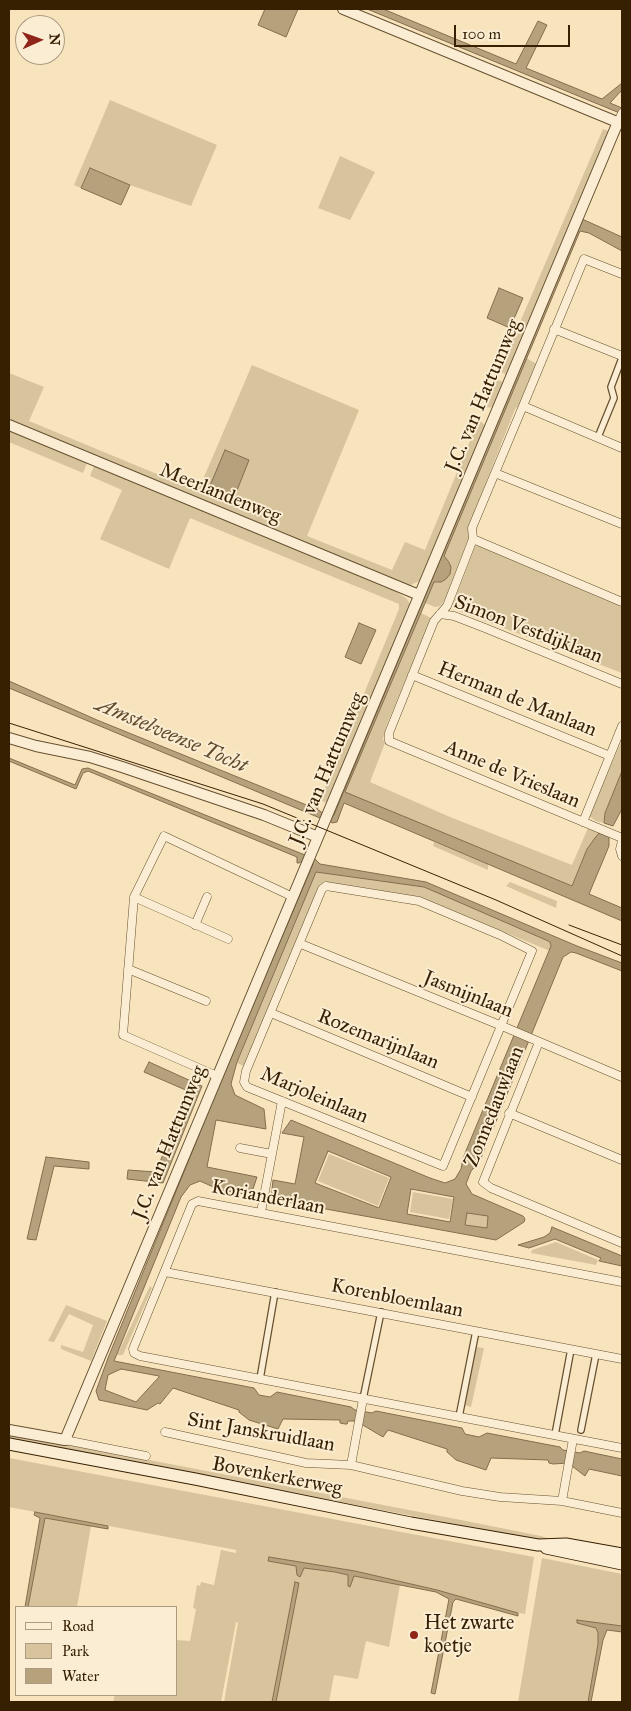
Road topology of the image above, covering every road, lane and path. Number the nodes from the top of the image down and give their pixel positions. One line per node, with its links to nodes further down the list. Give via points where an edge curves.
1 (343, 9): 2 (street)
2 (621, 119): 13 (street, J.C. van Hattumweg)
3 (622, 274): 4 (street, via 584,259)
4 (554, 329): 5 (street); 6 (street)
5 (622, 357): 8 (street, via 610,387 614,398)
6 (522, 406): 8 (street); 10 (street)
7 (9, 425): 13 (street, Meerlandenweg)
8 (598, 437): 9 (street)
9 (622, 448)
10 (495, 472): 11 (street); 12 (street, via 472,528)
11 (622, 524)
12 (473, 539): 14 (street); 15 (street, via 447,606)
13 (419, 595): 23 (street, J.C. van Hattumweg)
14 (622, 602)
15 (440, 614): 16 (street, Simon Vestdijklaan, via 434,621); 17 (street, Simon Vestdijklaan, via 454,616)
16 (412, 675): 20 (street, Simon Vestdijklaan, via 389,733); 21 (street, Herman de Manlaan)
17 (622, 684)
18 (622, 726): 21 (street)
19 (9, 738): 23 (street, via 122,767 264,815)
20 (389, 741): 22 (street, Anne de Vrieslaan)
21 (610, 756): 22 (street)
22 (583, 822): 24 (street, Anne de Vrieslaan)
23 (318, 837): 28 (street, J.C. van Hattumweg)
24 (622, 839): 25 (street)
25 (622, 856)
26 (134, 897): 28 (street, via 164,836); 29 (street); 32 (street)
27 (208, 897): 29 (street)
28 (293, 897): 37 (street, J.C. van Hattumweg)
29 (195, 925): 30 (street)
30 (228, 939)
31 (301, 944): 34 (street, Marjoleinlaan); 35 (street, Jasmijnlaan); 35 (street, Marjoleinlaan, via 326,886 419,901 532,950)
32 (128, 969): 33 (street); 37 (street, via 123,1035)
33 (206, 1001)
34 (271, 1013): 39 (street, Rozemarijnlaan); 40 (street, Marjoleinlaan, via 244,1082 247,1087)
35 (502, 1026): 36 (street, Jasmijnlaan); 39 (street, Marjoleinlaan)
36 (536, 1041): 38 (street, Jasmijnlaan); 41 (street, Zonnedauwlaan)
37 (217, 1076): 63 (street, J.C. van Hattumweg)
38 (622, 1077)
39 (472, 1096): 40 (street, Marjoleinlaan, via 444,1166)
40 (282, 1101): 43 (street)
41 (509, 1113): 44 (street); 46 (street, Zonnedauwlaan, via 483,1182 490,1188)
42 (240, 1148): 43 (street)
43 (272, 1154): 45 (street)
44 (622, 1160)
45 (260, 1212): 47 (street, Korianderlaan, via 194,1202); 48 (street, Korianderlaan)
46 (622, 1243)
47 (165, 1272): 49 (street, Korenbloemlaan); 55 (street, Korianderlaan, via 134,1346 134,1353)
48 (622, 1282)
49 (275, 1292): 50 (street, Korenbloemlaan); 55 (street)
50 (380, 1312): 51 (street, Korenbloemlaan); 56 (street)
51 (476, 1331): 52 (street, Korenbloemlaan); 57 (street)
52 (572, 1349): 53 (street, Korenbloemlaan); 61 (street)
53 (596, 1354): 54 (street, Korenbloemlaan); 59 (street)
54 (622, 1359)
55 (260, 1379): 56 (street, Korianderlaan)
56 (363, 1399): 57 (street, Korianderlaan); 67 (street, Sint Janskruidlaan)
57 (460, 1417): 61 (street, Korianderlaan)
58 (9, 1430): 63 (street)
59 (581, 1430)
60 (165, 1432): 67 (street, Sint Janskruidlaan, via 306,1462)
61 (555, 1436): 62 (street, Korianderlaan)
62 (572, 1439): 65 (street, Korianderlaan); 68 (street)
63 (65, 1440): 66 (street)
64 (9, 1444): 70 (main road, Bovenkerkerweg)
65 (622, 1448)
66 (146, 1456)
67 (352, 1465): 68 (street, Sint Janskruidlaan, via 462,1491)
68 (562, 1501): 69 (street, Sint Janskruidlaan)
69 (622, 1513)
70 (538, 1545): 71 (main road, Bovenkerkerweg, via 566,1544); 72 (main road, Bovenkerkerweg)
71 (622, 1554)
72 (622, 1564)

